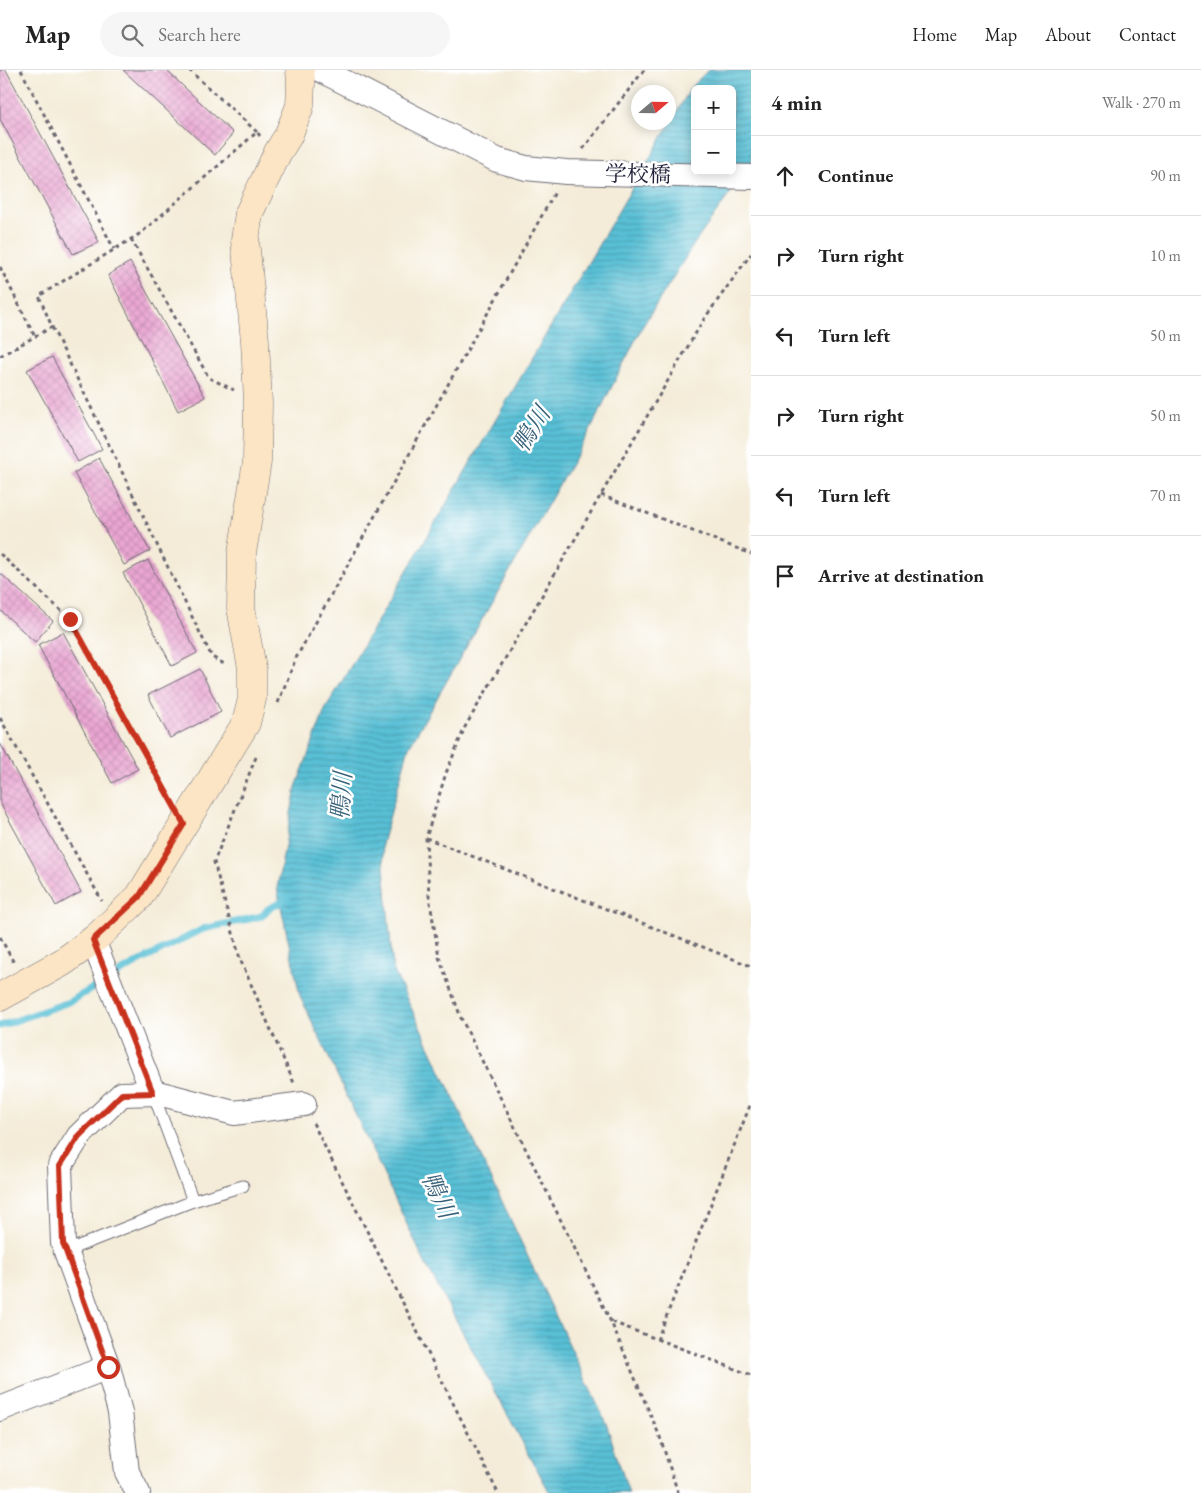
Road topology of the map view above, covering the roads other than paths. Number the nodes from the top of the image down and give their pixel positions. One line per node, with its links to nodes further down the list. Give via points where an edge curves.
1 (300, 70): 4 (street, via 300,106 249,213 245,240 258,402 257,462 242,553 241,608 252,668 252,699 246,723 139,897)
2 (321, 70): 3 (street, 学校橋, via 497,160 526,168)
3 (751, 177)
4 (93, 940): 5 (street, via 63,962); 6 (street)
5 (0, 997)
6 (153, 1093): 7 (street, via 234,1113); 9 (lane); 10 (street, via 122,1094 79,1136 60,1166)
7 (304, 1104)
8 (243, 1186): 9 (lane)
9 (193, 1201): 10 (lane)
10 (66, 1251): 11 (street)
11 (108, 1367): 12 (street); 13 (street, via 120,1412 127,1472)
12 (0, 1408)
13 (138, 1493)

